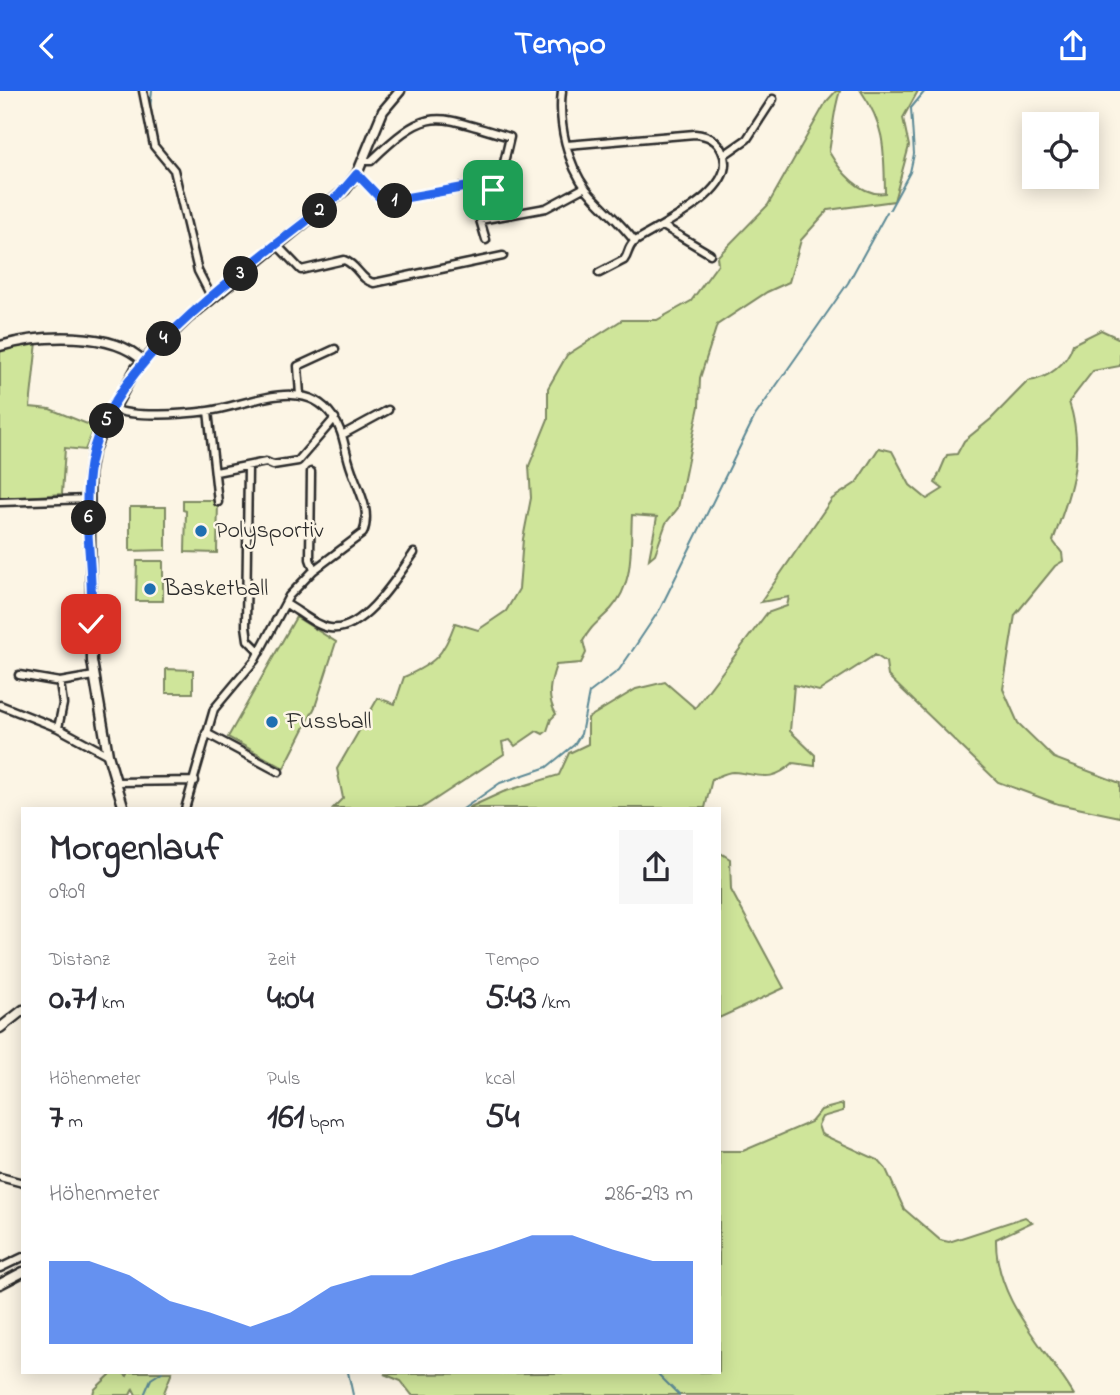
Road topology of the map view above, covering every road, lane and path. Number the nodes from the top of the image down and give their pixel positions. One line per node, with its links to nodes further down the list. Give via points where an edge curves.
1 (143, 91): 17 (street, via 154,146 174,170 198,271)
2 (400, 91): 7 (street, via 383,111)
3 (562, 91): 5 (street)
4 (773, 99): 6 (street, via 747,139)
5 (567, 145): 6 (street, via 695,134 716,141); 9 (street)
6 (724, 155): 10 (street, via 725,167 717,183)
7 (362, 161): 8 (street); 8 (street, via 369,162 414,125 430,118 510,137 499,184 489,191 466,187 388,201)
8 (357, 174): 13 (street, via 339,195)
9 (585, 187): 11 (street, via 546,208 480,220); 12 (street)
10 (663, 226): 12 (street); 14 (street)
11 (486, 240)
12 (635, 242): 16 (street, via 624,260)
13 (277, 245): 15 (street, via 301,270 344,260 374,282); 17 (street)
14 (710, 254)
15 (503, 256)
16 (599, 273)
17 (212, 298): 20 (street)
18 (0, 346): 20 (street, via 67,337 128,349)
19 (335, 349): 21 (street, via 298,366)
20 (143, 361): 22 (street)
21 (300, 395): 24 (street, via 278,395); 25 (street, via 322,405)
22 (113, 408): 24 (street, via 128,413); 30 (street, via 91,461)
23 (388, 410): 26 (street)
24 (208, 411): 28 (street)
25 (335, 418): 26 (street); 27 (street, via 298,461)
26 (342, 435): 34 (street, via 366,524 357,540)
27 (248, 467): 28 (street); 36 (street, via 246,626 248,640)
28 (216, 472): 32 (street)
29 (311, 472): 34 (street, via 310,559)
30 (89, 499): 31 (street); 38 (street)
31 (0, 502)
32 (218, 502)
33 (414, 553): 35 (street, via 384,596 345,626 326,628)
34 (314, 570): 35 (street)
35 (286, 604): 36 (street)
36 (260, 652): 42 (street, via 214,709)
37 (19, 675): 39 (street)
38 (94, 676): 39 (street); 43 (street)
39 (60, 682): 41 (street, via 63,704)
40 (0, 705): 41 (street)
41 (58, 728): 43 (street)
42 (206, 733): 44 (street); 45 (street)
43 (108, 755): 46 (street)
44 (279, 772)
45 (195, 781): 46 (street); 48 (street)
46 (116, 782): 47 (street)
47 (123, 807)
48 (186, 807)
49 (21, 1012): 50 (street)
50 (0, 1028)
51 (0, 1177): 52 (street)
52 (21, 1182)
53 (21, 1258): 54 (street)
54 (0, 1268)
55 (21, 1273): 56 (street)
56 (0, 1283)

